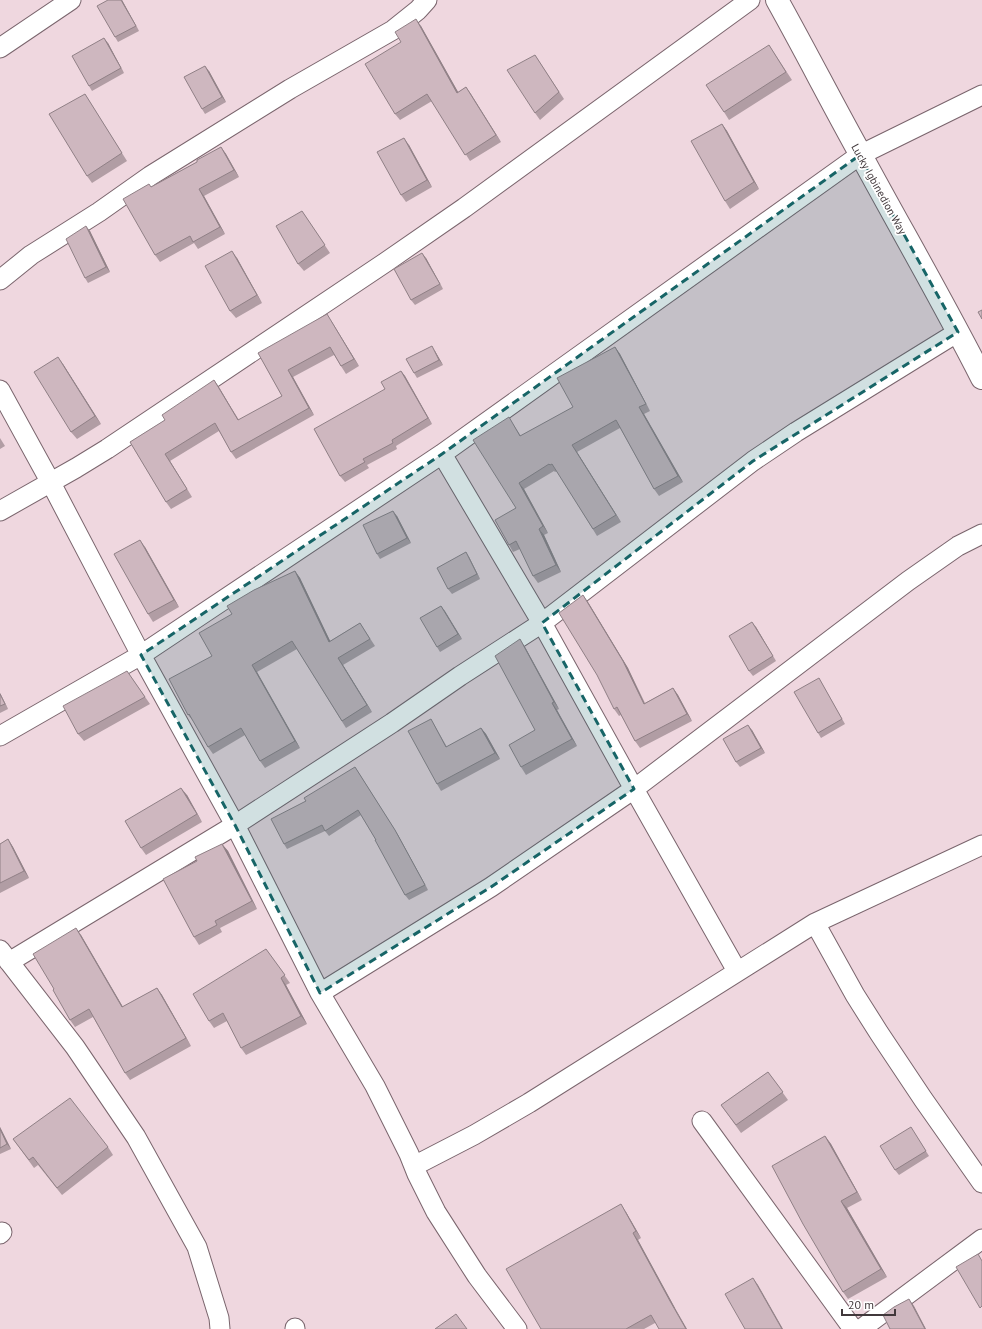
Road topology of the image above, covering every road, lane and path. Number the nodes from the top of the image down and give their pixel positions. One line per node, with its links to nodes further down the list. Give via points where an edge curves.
1 (71, 0): 5 (street)
2 (427, 0): 8 (street, via 393,30 290,88 150,176 31,255)
3 (750, 0): 13 (street, via 386,262 107,449)
4 (777, 0): 7 (street, Lucky Igbinedion Way)
5 (0, 48)
6 (982, 95): 7 (street)
7 (860, 155): 9 (street, Lucky Igbinedion Way); 12 (street)
8 (0, 280)
9 (958, 332): 10 (street, Lucky Igbinedion Way); 16 (street, via 759,457)
10 (982, 378)
11 (0, 390): 13 (street)
12 (442, 454): 16 (street); 17 (street)
13 (51, 483): 14 (street); 17 (street)
14 (0, 511)
15 (982, 534): 19 (street, via 958,546 908,581)
16 (542, 623): 19 (street); 20 (street)
17 (141, 655): 18 (street); 20 (street)
18 (0, 736)
19 (634, 790): 24 (street); 25 (street, via 491,887)
20 (235, 825): 23 (street); 25 (street)
21 (982, 845): 22 (street)
22 (815, 923): 24 (street); 28 (street, via 879,1033)
23 (5, 956): 30 (street, via 75,1047 136,1137 197,1247 219,1318)
24 (737, 972): 27 (street, via 529,1103)
25 (320, 993): 27 (street, via 375,1086)
26 (702, 1121): 32 (street)
27 (414, 1166): 31 (street, via 436,1212 477,1276)
28 (982, 1183)
29 (982, 1239): 33 (street)
30 (220, 1329)
31 (517, 1329)
32 (853, 1329)
33 (861, 1329)

